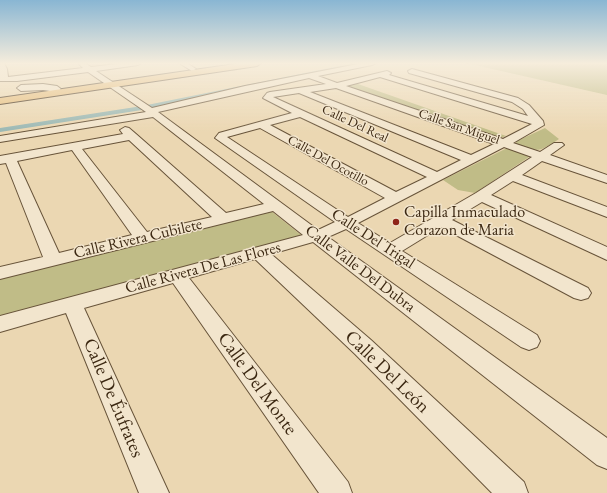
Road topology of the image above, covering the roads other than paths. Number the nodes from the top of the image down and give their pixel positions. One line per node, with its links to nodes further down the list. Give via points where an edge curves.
1 (30, 86): 11 (street)
2 (83, 86): 11 (main road)
3 (92, 86): 14 (main road)
4 (114, 86): 15 (street, Calle Valle Del Dubra)
5 (260, 86): 15 (street)
6 (333, 86): 12 (street, Calle Del Real)
7 (342, 86): 20 (street, Calle San Miguel)
8 (365, 86): 17 (street)
9 (427, 86): 18 (street)
10 (465, 86): 18 (street, via 515,100 526,107)
11 (57, 89): 13 (main road)
12 (301, 91): 16 (street, Calle Del Real, via 270,95 267,98); 26 (street)
13 (0, 97)
14 (0, 101)
15 (149, 110): 21 (street); 32 (street, Calle Valle Del Dubra)
16 (299, 114): 19 (street); 27 (street, Calle Del Real)
17 (464, 119)
18 (539, 123): 20 (street, Calle Rivera De Las Flores, via 538,126 516,136)
19 (260, 124): 31 (street, Calle Del Ocotillo); 36 (street, Calle Del Trigal, via 223,135 221,138)
20 (502, 137): 24 (street, Calle San Miguel); 26 (street, Calle Rivera De Las Flores)
21 (0, 139)
22 (558, 145): 24 (street)
23 (75, 147): 25 (street); 34 (street, via 128,133); 38 (street)
24 (542, 156): 28 (street); 29 (street, Calle San Miguel)
25 (5, 159): 42 (street)
26 (470, 159): 27 (street, Calle Rivera De Las Flores)
27 (436, 176): 31 (street, Calle Rivera De Las Flores)
28 (513, 176): 30 (street); 33 (street)
29 (607, 179)
30 (481, 196): 35 (street); 41 (street)
31 (396, 198): 36 (street, Calle Rivera De Las Flores)
32 (276, 206): 34 (street, Calle Rivera Cubilete); 37 (street, Calle Valle Del Dubra)
33 (607, 212)
34 (223, 219): 38 (street, Calle Rivera Cubilete)
35 (440, 220): 39 (street); 45 (street)
36 (346, 223): 37 (street, Calle Rivera De Las Flores); 39 (street, Calle Del Trigal)
37 (317, 236): 40 (street, Calle Rivera De Las Flores); 49 (street, Calle Valle Del Dubra)
38 (142, 237): 42 (street, Calle Rivera Cubilete)
39 (391, 250): 48 (street, Calle Del Trigal)
40 (259, 253): 44 (street, Calle Rivera De Las Flores); 52 (street, Calle Del León, via 363,347)
41 (607, 254)
42 (53, 259): 43 (street, Calle Rivera Cubilete)
43 (0, 273)
44 (177, 275): 46 (street, Calle Rivera De Las Flores); 51 (street, Calle Del Monte)
45 (581, 294)
46 (72, 303): 47 (street, Calle Rivera De Las Flores); 50 (street, Calle De Éufrates)
47 (0, 324)
48 (529, 341)
49 (607, 455)
50 (154, 493)
51 (337, 493)
52 (513, 493)

